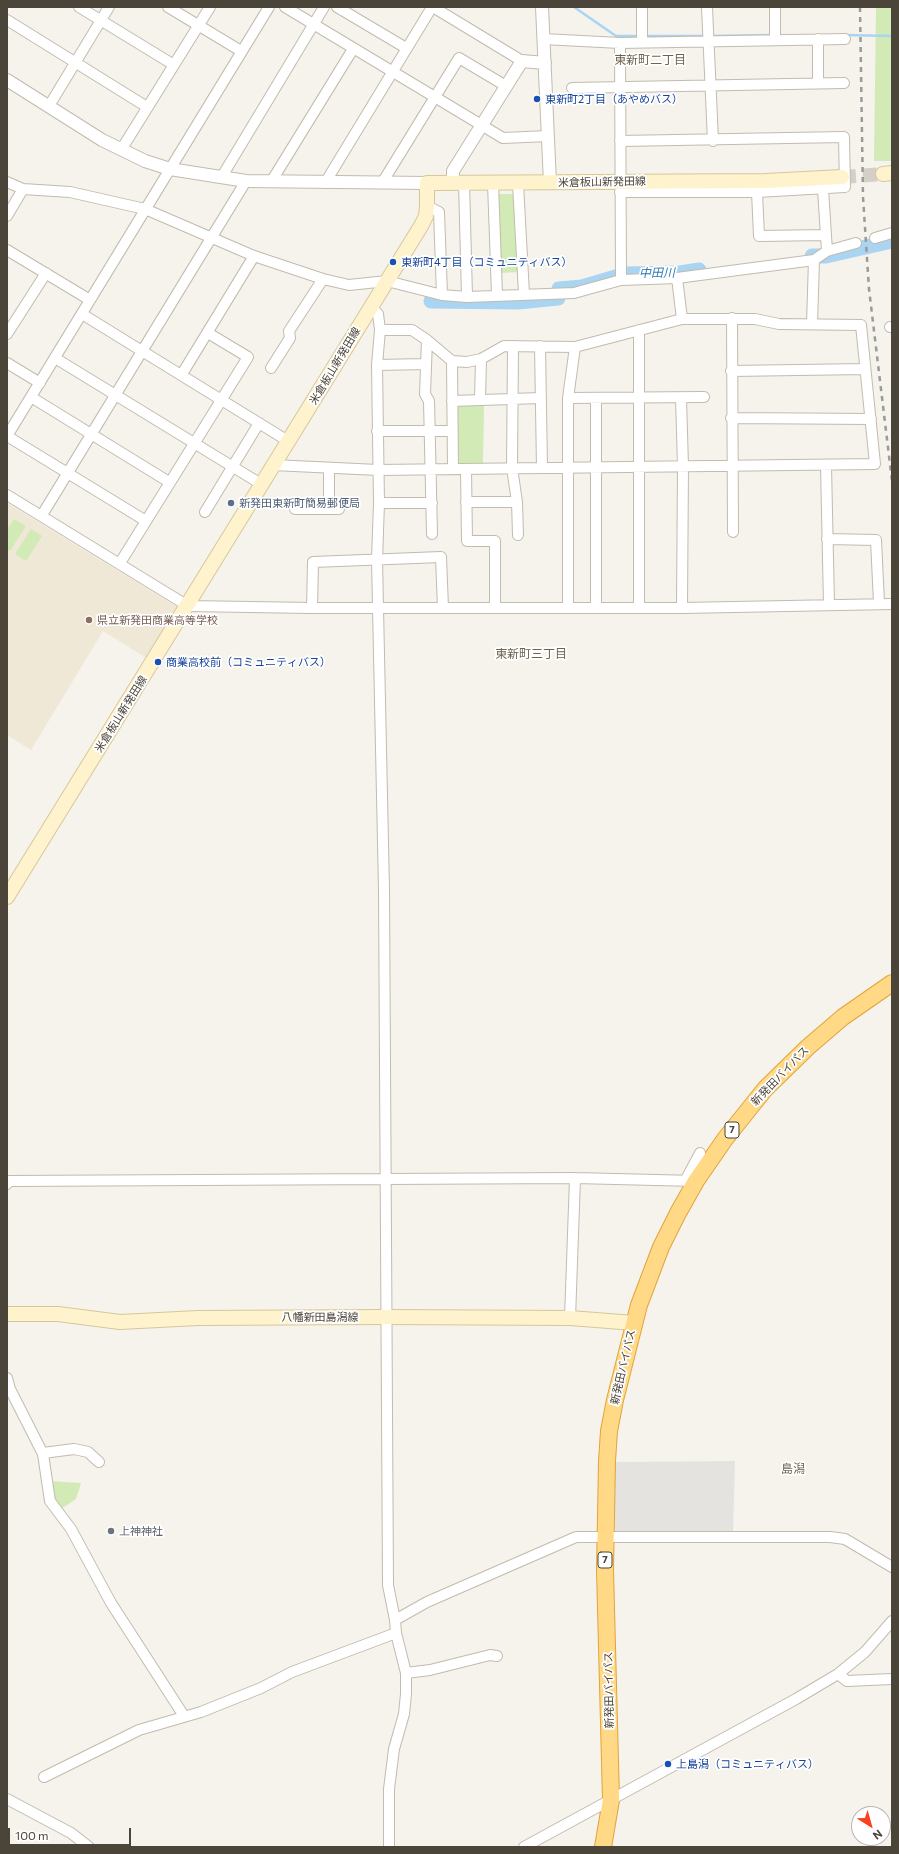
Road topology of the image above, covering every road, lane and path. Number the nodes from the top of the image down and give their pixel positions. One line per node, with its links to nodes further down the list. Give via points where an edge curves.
1 (79, 7): 15 (street)
2 (110, 7): 15 (street)
3 (168, 7): 17 (street)
4 (210, 7): 17 (street)
5 (269, 7): 27 (street)
6 (285, 7): 16 (street)
7 (324, 7): 16 (street)
8 (337, 7): 26 (street)
9 (432, 7): 26 (street); 28 (street)
10 (542, 7): 18 (street)
11 (642, 7): 23 (street)
12 (707, 7): 22 (street)
13 (775, 7): 19 (street)
14 (7, 20): 29 (street)
15 (101, 21): 29 (street); 31 (street)
16 (314, 24): 25 (street); 50 (street)
17 (199, 25): 27 (street); 31 (street)
18 (543, 39): 24 (street); 30 (street)
19 (775, 39): 20 (street); 22 (street)
20 (818, 39): 21 (street); 34 (street)
21 (845, 39)
22 (708, 40): 23 (street); 37 (street)
23 (642, 42): 24 (street)
24 (620, 43): 38 (street)
25 (353, 48): 32 (street); 53 (street)
26 (406, 48): 32 (street)
27 (241, 51): 48 (street)
28 (522, 61): 30 (street); 36 (street)
29 (75, 63): 41 (street); 42 (street)
30 (545, 63): 44 (street)
31 (174, 65): 42 (street)
32 (392, 72): 40 (street); 55 (street)
33 (7, 80): 41 (street)
34 (818, 83): 35 (street); 37 (street)
35 (844, 83)
36 (506, 86): 40 (street, via 459,58); 43 (street)
37 (711, 86): 38 (street); 45 (street)
38 (620, 87): 39 (street); 46 (street)
39 (572, 88)
40 (435, 98): 43 (street); 56 (street)
41 (49, 106): 47 (street)
42 (147, 107): 47 (street)
43 (481, 126): 44 (street, via 503,138); 54 (street, via 453,171)
44 (548, 136): 59 (street)
45 (713, 140): 46 (street); 63 (street, via 844,137 845,187)
46 (620, 141): 61 (street)
47 (121, 150): 48 (street)
48 (170, 169): 50 (street); 66 (street)
49 (842, 177): 61 (main road, 米倉板山新発田線)
50 (221, 178): 51 (street)
51 (246, 181): 53 (street); 71 (street)
52 (7, 182): 62 (street)
53 (271, 182): 55 (street)
54 (458, 182): 57 (main road, 米倉板山新発田線); 58 (main road, 米倉板山新発田線); 85 (street)
55 (325, 183): 56 (street)
56 (382, 183): 57 (street)
57 (427, 183): 65 (main road, 米倉板山新発田線)
58 (493, 183): 60 (main road, 米倉板山新発田線); 84 (street)
59 (550, 183): 60 (main road, 米倉板山新発田線); 61 (main road, 米倉板山新発田線)
60 (518, 184): 82 (street)
61 (620, 187): 64 (street); 80 (street)
62 (23, 189): 66 (street, via 70,192); 67 (street)
63 (823, 189): 64 (street); 69 (street)
64 (757, 192): 69 (street, via 759,236)
65 (427, 206): 81 (main road, 米倉板山新発田線, via 421,226); 83 (street, via 439,212)
66 (145, 209): 71 (street); 86 (street)
67 (7, 216)
68 (892, 233): 70 (street)
69 (826, 235): 74 (street)
70 (875, 238)
71 (210, 239): 75 (street); 100 (street)
72 (856, 243): 74 (street)
73 (7, 250): 77 (street)
74 (827, 251): 76 (street)
75 (254, 256): 79 (street); 94 (street)
76 (814, 260): 78 (street); 91 (street)
77 (46, 273): 86 (street); 95 (street)
78 (677, 278): 80 (street); 90 (street)
79 (323, 279): 81 (street, via 349,285); 107 (street, via 290,331 290,338)
80 (621, 280): 82 (street, via 574,293)
81 (387, 281): 83 (street); 87 (main road, 米倉板山新発田線)
82 (524, 294): 84 (street)
83 (442, 295): 85 (street)
84 (497, 295): 85 (street)
85 (468, 297)
86 (90, 300): 88 (street)
87 (371, 307): 92 (street, via 378,314); 132 (main road, 米倉板山新発田線)
88 (82, 314): 100 (street); 101 (street)
89 (732, 318): 90 (street); 91 (street, via 779,324); 109 (street)
90 (682, 319): 93 (street)
91 (812, 324): 108 (street, via 861,325)
92 (380, 330): 96 (street, via 412,330); 106 (street)
93 (639, 330): 99 (street); 118 (street)
94 (208, 333): 110 (street); 120 (street, via 248,357)
95 (7, 334)
96 (427, 340): 103 (street); 105 (street)
97 (513, 346): 98 (street); 102 (street, via 504,346); 121 (street)
98 (540, 346): 99 (street); 115 (street)
99 (575, 347): 116 (street)
100 (142, 350): 110 (street); 112 (street)
101 (55, 358): 111 (street); 112 (street)
102 (481, 359): 103 (street, via 467,362); 122 (street)
103 (452, 361): 123 (street)
104 (7, 363): 111 (street)
105 (426, 364): 106 (street); 129 (street, via 425,394 429,401)
106 (377, 365): 127 (street)
107 (271, 368)
108 (865, 369): 109 (street); 125 (street)
109 (731, 371): 124 (street)
110 (182, 374): 120 (street)
111 (40, 382): 113 (street)
112 (115, 394): 130 (street); 133 (street)
113 (31, 397): 130 (street); 131 (street)
114 (704, 397): 119 (street)
115 (541, 398): 121 (street); 143 (street)
116 (568, 398): 117 (street); 144 (street)
117 (596, 398): 118 (street); 139 (street)
118 (639, 398): 119 (street); 140 (street)
119 (681, 398): 136 (street)
120 (221, 399): 126 (street); 133 (street)
121 (513, 399): 122 (street); 142 (street)
122 (480, 400): 123 (street)
123 (452, 401): 128 (street)
124 (731, 418): 125 (street); 137 (street)
125 (871, 419): 135 (street, via 875,464)
126 (259, 423): 132 (street); 138 (street)
127 (377, 431): 129 (street); 148 (street)
128 (452, 431): 129 (street); 146 (street)
129 (430, 432): 145 (street)
130 (91, 433): 149 (street); 150 (street)
131 (7, 436): 149 (street)
132 (288, 441): 134 (main road, 米倉板山新発田線)
133 (194, 443): 138 (street); 150 (street)
134 (273, 465): 141 (street); 151 (main road, 米倉板山新発田線)
135 (826, 465): 137 (street); 164 (street)
136 (683, 466): 137 (street); 140 (street); 178 (street)
137 (731, 466): 161 (street)
138 (233, 467): 151 (street); 158 (street)
139 (596, 467): 140 (street); 144 (street); 176 (street)
140 (639, 467): 177 (street)
141 (329, 468): 148 (street); 157 (street, via 334,509)
142 (512, 468): 143 (street); 147 (street); 154 (street)
143 (542, 468): 144 (street)
144 (568, 468): 175 (street)
145 (431, 469): 146 (street); 148 (street); 156 (street)
146 (453, 469): 147 (street)
147 (466, 469): 153 (street)
148 (378, 470): 155 (street)
149 (67, 472): 159 (street); 160 (street)
150 (169, 482): 160 (street)
151 (261, 484): 170 (main road, 米倉板山新発田線)
152 (7, 495): 159 (street)
153 (466, 502): 154 (street); 174 (street, via 467,541 495,541)
154 (517, 502): 163 (street)
155 (379, 503): 156 (street); 165 (street)
156 (432, 503): 162 (street)
157 (295, 509)
158 (205, 512)
159 (42, 516): 166 (street)
160 (146, 521): 166 (street)
161 (733, 532)
162 (432, 534)
163 (518, 535)
164 (827, 539): 167 (street, via 876,540); 169 (street)
165 (377, 560): 171 (street, via 313,562); 172 (street); 173 (street, via 441,557)
166 (120, 563): 170 (street)
167 (879, 603): 168 (street); 169 (street)
168 (892, 604)
169 (829, 605): 178 (street)
170 (188, 606): 171 (street); 179 (main road, 米倉板山新発田線)
171 (312, 608): 172 (street)
172 (378, 608): 173 (street); 183 (street, via 384,890)
173 (444, 608): 174 (street)
174 (495, 608): 175 (street)
175 (568, 608): 176 (street)
176 (596, 608): 177 (street)
177 (639, 608): 178 (street)
178 (682, 608)
179 (7, 897)
180 (892, 983): 184 (highway, 新発田バイパス / 7, via 825,1032 765,1089)
181 (700, 1153): 184 (street)
182 (575, 1178): 183 (street); 184 (street); 188 (street)
183 (384, 1179): 185 (street, via 9,1181); 187 (street)
184 (691, 1181): 189 (highway, 新発田バイパス / 7, via 661,1247)
185 (7, 1184)
186 (7, 1314): 187 (main road, 八幡新田島潟線, via 58,1314 120,1322 198,1318)
187 (385, 1317): 188 (main road, 八幡新田島潟線); 195 (street, via 388,1585)
188 (570, 1318): 189 (main road, 八幡新田島潟線)
189 (634, 1324): 193 (highway, 新発田バイパス / 7, via 609,1431)
190 (7, 1378): 191 (street, via 10,1389)
191 (43, 1453): 192 (street, via 74,1449 88,1452); 202 (street, via 50,1501 71,1529 111,1603)
192 (99, 1462)
193 (605, 1537): 194 (street, via 830,1537 845,1539); 195 (street, via 576,1537 545,1549 428,1602); 205 (highway, 新発田バイパス / 7)
194 (892, 1567)
195 (396, 1620): 197 (street)
196 (892, 1621): 200 (street, via 865,1652)
197 (396, 1633): 199 (street); 202 (street, via 292,1672 261,1688 201,1712)
198 (497, 1656): 199 (street, via 490,1655 430,1670)
199 (406, 1673): 207 (street, via 404,1714 394,1749 389,1789)
200 (838, 1674): 201 (street, via 847,1681); 205 (street)
201 (892, 1679)
202 (184, 1716): 203 (street, via 140,1730)
203 (44, 1777)
204 (7, 1799): 206 (street, via 71,1833)
205 (611, 1800): 208 (street); 209 (highway, 新発田バイパス / 7)
206 (89, 1847)
207 (389, 1847)
208 (524, 1847)
209 (603, 1847)

